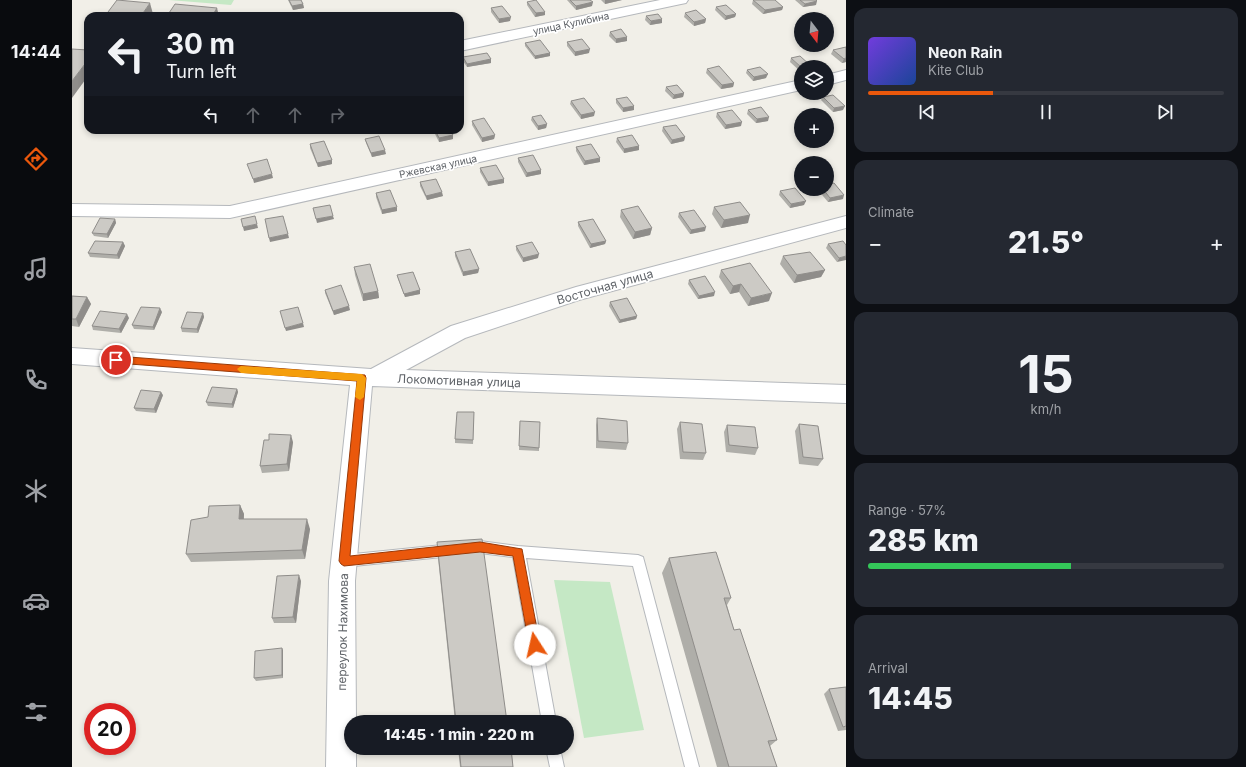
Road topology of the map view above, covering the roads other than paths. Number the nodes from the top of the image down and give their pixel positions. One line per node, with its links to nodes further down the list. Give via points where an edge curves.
1 (681, 0): 2 (street, улица Кулибина)
2 (464, 45)
3 (846, 75): 4 (street)
4 (834, 78)
5 (794, 87): 6 (street, Ржевская улица, via 230,212)
6 (73, 212)
7 (846, 222): 9 (street, Восточная улица, via 576,294 458,332)
8 (72, 356): 9 (street, Локомотивная улица)
9 (368, 378): 10 (street, Локомотивная улица); 12 (street, переулок Нахимова)
10 (846, 394)
11 (518, 552): 12 (lane, via 480,547); 13 (lane); 17 (lane, via 638,560)
12 (344, 561): 15 (street, переулок Нахимова)
13 (548, 715)
14 (554, 755): 16 (lane)
15 (341, 767)
16 (557, 767)
17 (692, 767)

